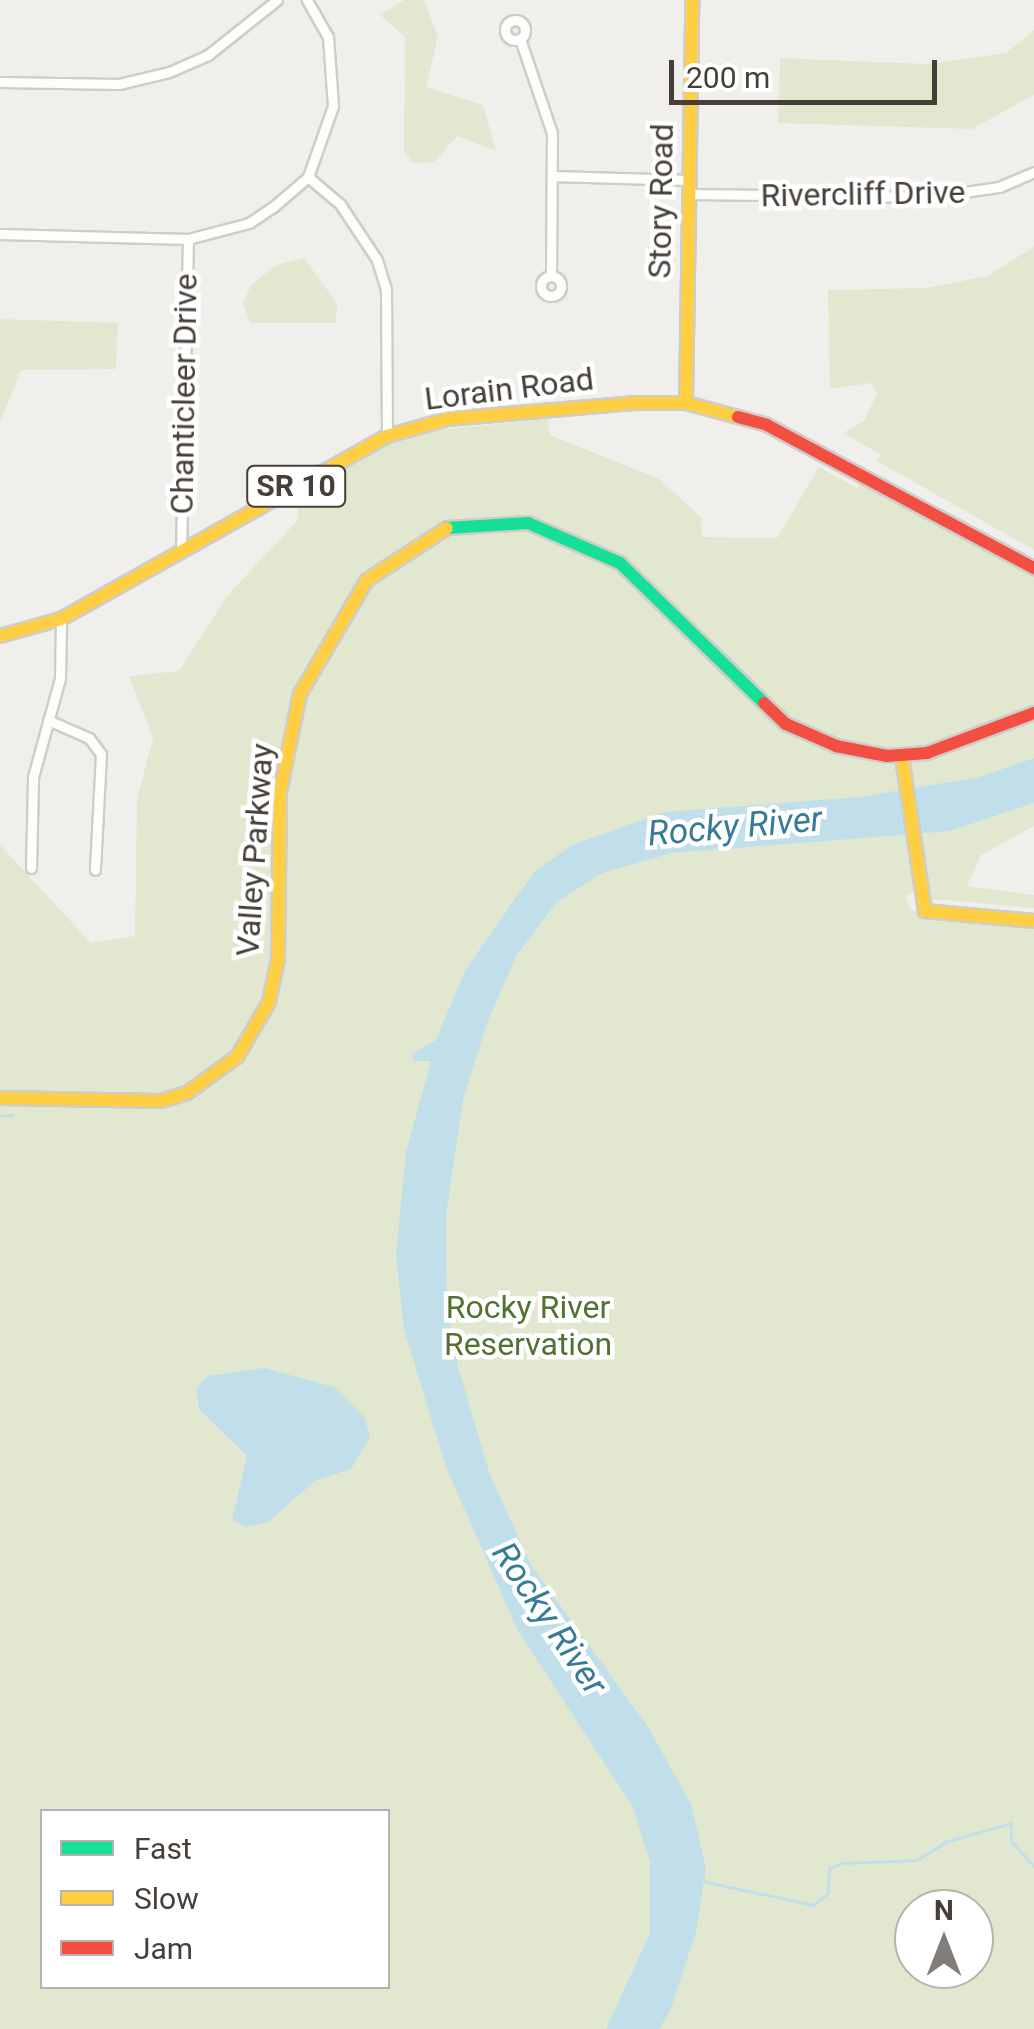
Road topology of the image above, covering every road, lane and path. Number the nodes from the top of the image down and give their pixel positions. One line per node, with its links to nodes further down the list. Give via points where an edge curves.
1 (276, 0): 5 (street, via 208,56 170,72 119,84)
2 (307, 0): 8 (street, via 328,38 333,68 327,134)
3 (692, 0): 9 (street, Story Road)
4 (520, 39): 7 (street, via 547,103)
5 (0, 82)
6 (1034, 172): 9 (street, Rivercliff Drive, via 999,187 931,198)
7 (553, 176): 9 (street, Rivercliff Drive); 12 (street)
8 (308, 178): 11 (street, via 249,223); 14 (street, via 340,204 377,260 386,289)
9 (688, 187): 13 (street, Story Road)
10 (0, 234): 11 (street)
11 (188, 238): 15 (street, Chanticleer Drive)
12 (551, 276)
13 (686, 404): 14 (street, Lorain Road / SR 10, via 466,417); 16 (street, Lorain Road / SR 10, via 767,425)
14 (387, 436): 15 (street, Lorain Road / SR 10)
15 (181, 550): 17 (street, Lorain Road / SR 10)
16 (1034, 568)
17 (61, 619): 18 (street, Lorain Road / SR 10); 20 (street, via 60,678)
18 (0, 636)
19 (1034, 713): 21 (street, Valley Parkway, via 983,738)
20 (48, 720): 22 (street, via 32,777); 23 (street, via 89,738 101,754)
21 (902, 757): 24 (street, via 925,911); 25 (street, Valley Parkway, via 836,746 786,724 620,563 589,546 528,522 445,528 367,580 300,694 280,792 278,959 269,1002 237,1057 161,1101)
22 (31, 868)
23 (95, 870)
24 (1034, 921)
25 (0, 1098)

